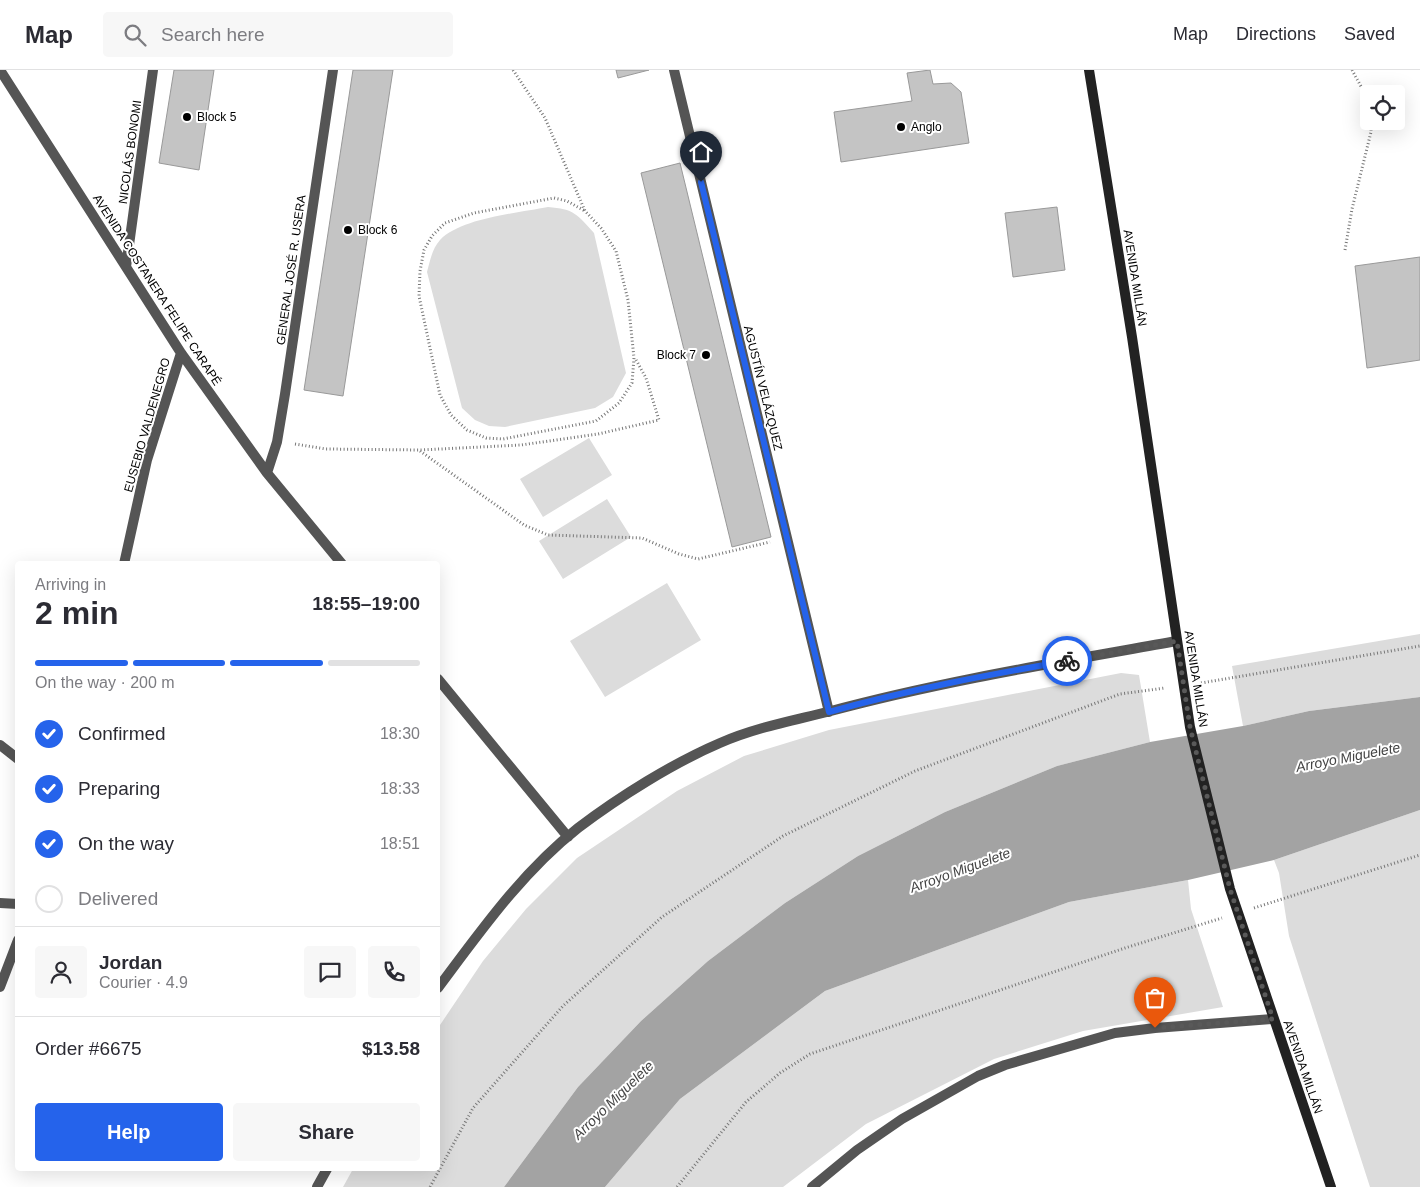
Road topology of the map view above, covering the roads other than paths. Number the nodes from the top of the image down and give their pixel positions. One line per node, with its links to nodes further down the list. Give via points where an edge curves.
1 (0, 70): 6 (street, AVENIDA COSTANERA FELIPE CARAPÉ)
2 (153, 70): 6 (street, NICOLÁS BONOMI)
3 (333, 70): 8 (street, GENERAL JOSÉ R. USERA, via 277,442)
4 (674, 70): 13 (street, AGUSTÍN VELÁZQUEZ)
5 (1089, 70): 11 (main road, AVENIDA MILLÁN)
6 (126, 267): 7 (street, AVENIDA COSTANERA FELIPE CARAPÉ)
7 (181, 353): 8 (street, AVENIDA COSTANERA FELIPE CARAPÉ); 9 (street, EUSEBIO VALDENEGRO, via 147,460)
8 (267, 473): 10 (street, AVENIDA COSTANERA FELIPE CARAPÉ)
9 (125, 561)
10 (340, 561)
11 (1177, 641): 13 (street, via 876,698); 22 (main road, AVENIDA MILLÁN, via 1190,727 1230,889)
12 (440, 681): 16 (street)
13 (829, 712): 16 (street, via 721,742 617,800)
14 (0, 745): 15 (street)
15 (15, 757)
16 (568, 837): 20 (street, via 500,906)
17 (0, 903): 18 (street)
18 (15, 904)
19 (15, 948): 21 (street)
20 (440, 985)
21 (0, 987)
22 (1273, 1019): 25 (street, via 1115,1033 1005,1065 978,1076 902,1119); 26 (main road, AVENIDA MILLÁN)
23 (326, 1171): 24 (street)
24 (317, 1187)
25 (812, 1187)
26 (1331, 1187)

